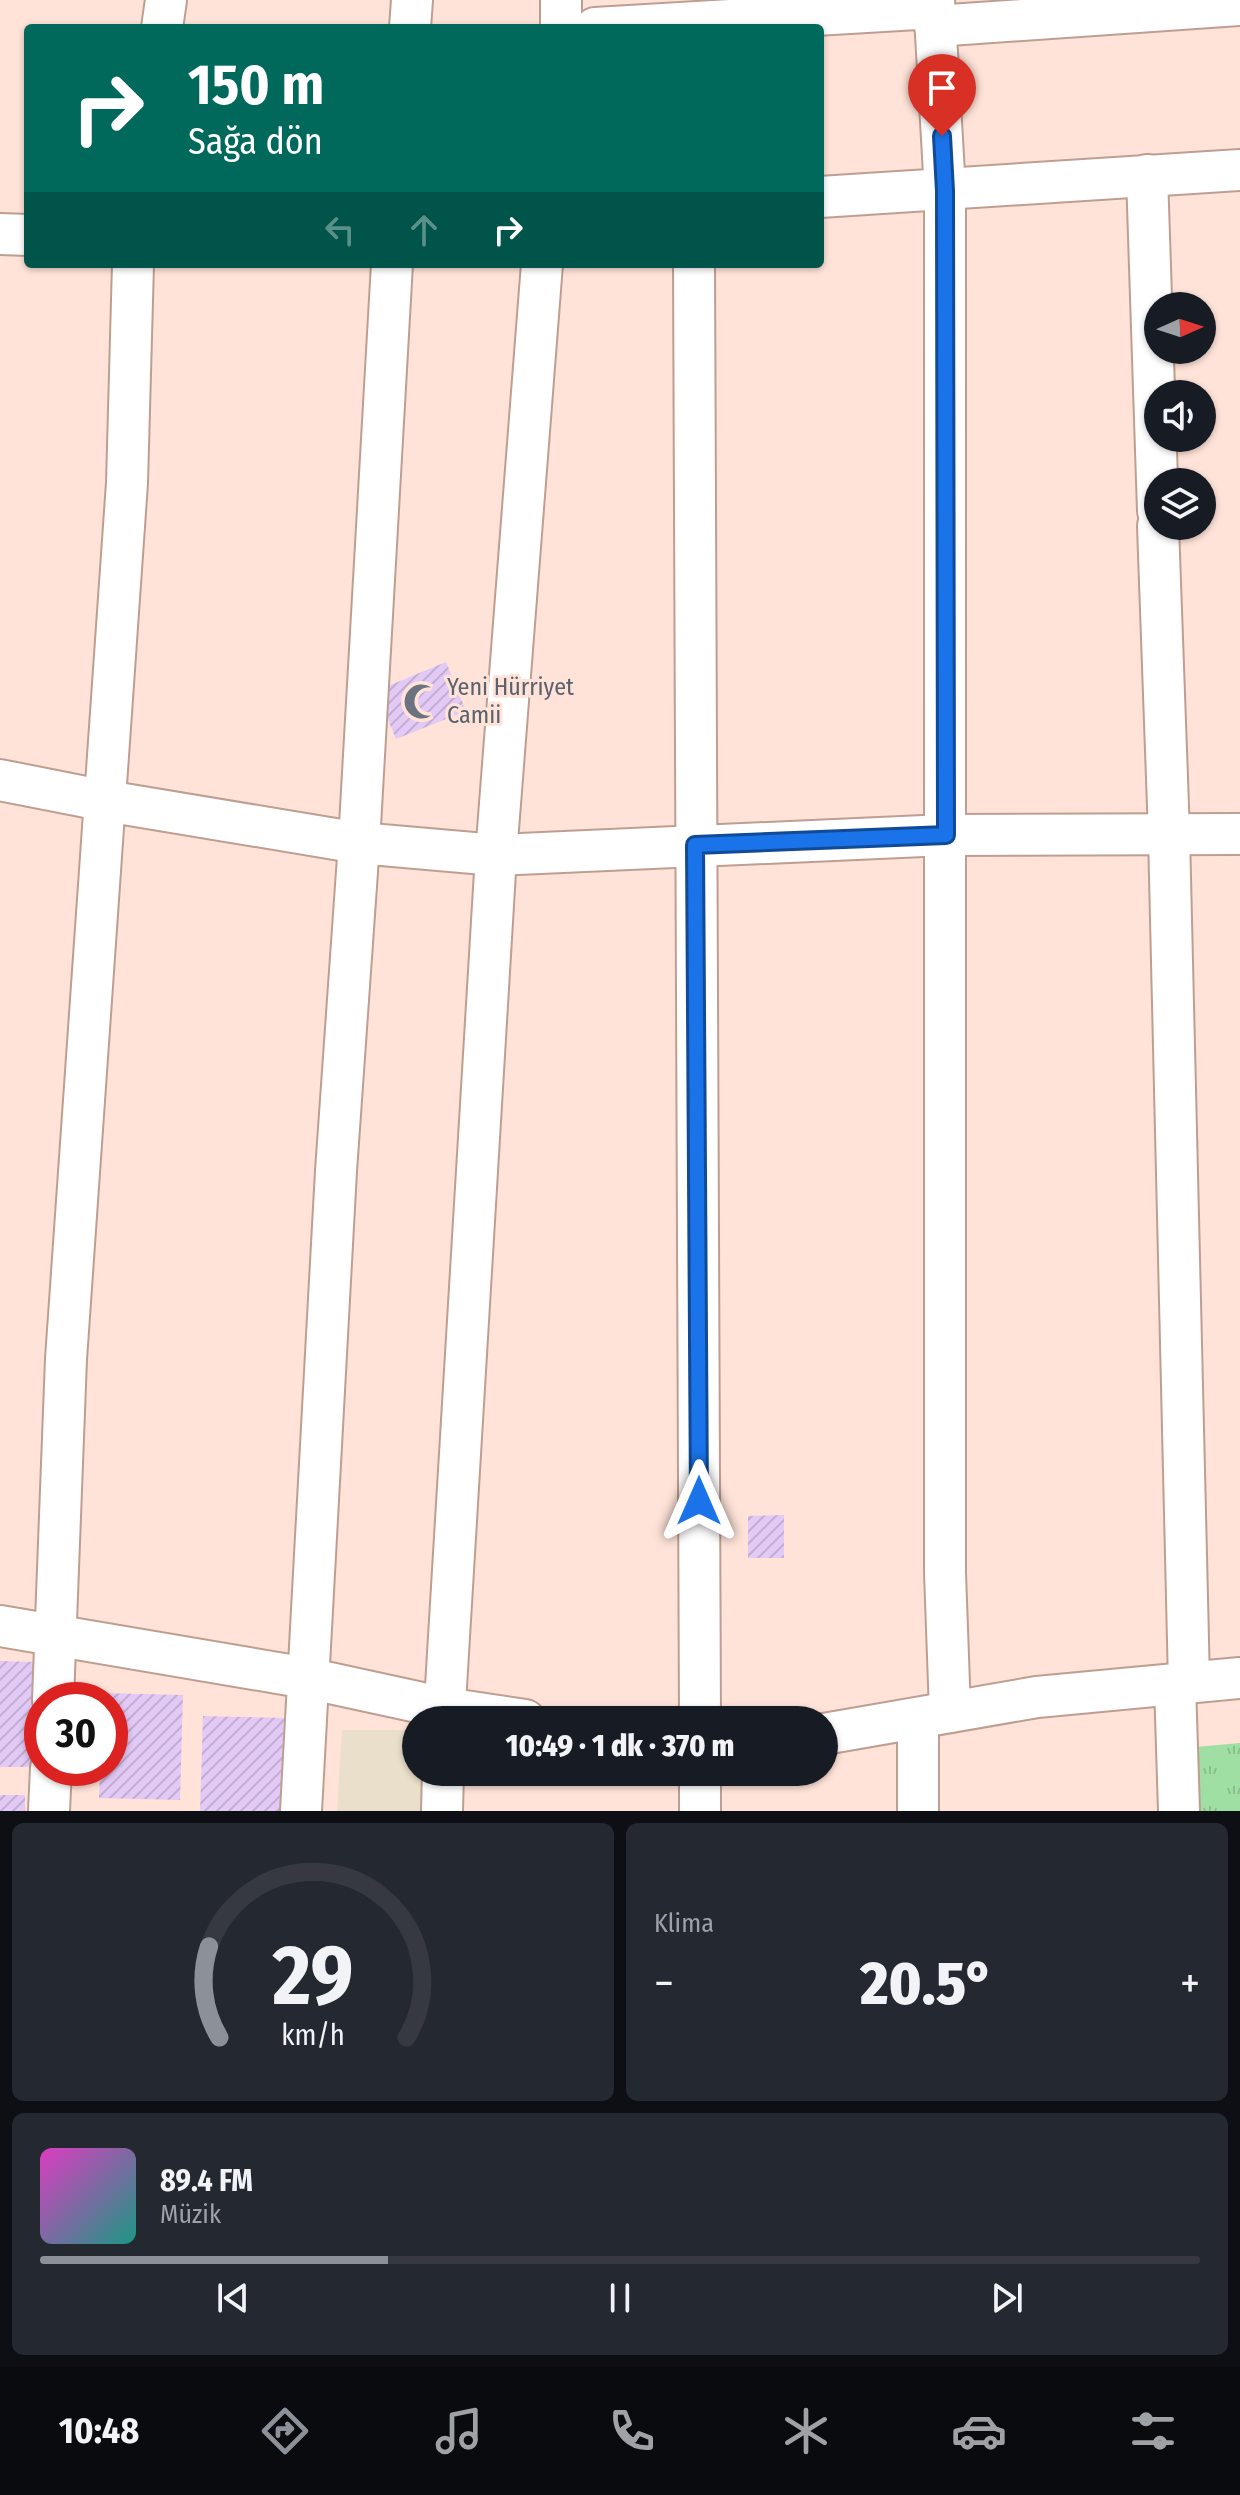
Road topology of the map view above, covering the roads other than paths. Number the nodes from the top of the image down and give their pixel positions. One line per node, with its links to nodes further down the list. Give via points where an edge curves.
1 (166, 0): 6 (street)
2 (412, 0): 7 (street)
3 (561, 0): 8 (street)
4 (1240, 5): 5 (street)
5 (934, 12): 9 (street); 12 (street)
6 (163, 24)
7 (410, 24)
8 (561, 24)
9 (680, 24)
10 (1240, 170): 11 (street)
11 (1147, 175): 12 (street); 20 (street)
12 (945, 191): 13 (street); 26 (street)
13 (824, 197)
14 (0, 234): 15 (street)
15 (24, 235)
16 (133, 268): 23 (street, via 127,483)
17 (392, 268): 27 (street)
18 (542, 268): 29 (street)
19 (694, 268): 28 (street)
20 (1157, 468)
21 (1158, 540): 24 (street)
22 (0, 780): 23 (street)
23 (106, 801): 27 (street); 31 (street, via 66,1359)
24 (1169, 834): 25 (street); 26 (street); 35 (street)
25 (1240, 834)
26 (946, 835): 28 (street); 39 (street, via 945,1573)
27 (359, 843): 29 (street); 32 (street)
28 (695, 845): 29 (street); 38 (street)
29 (496, 855): 37 (street)
30 (0, 1626): 31 (street)
31 (56, 1636): 32 (street); 34 (street)
32 (307, 1678): 36 (street); 45 (street)
33 (1240, 1678): 35 (street)
34 (54, 1682)
35 (1182, 1684): 39 (street, via 1037,1697); 49 (street)
36 (414, 1706)
37 (445, 1706)
38 (700, 1706)
39 (934, 1715): 40 (street); 48 (street)
40 (838, 1732)
41 (50, 1786): 44 (street)
42 (443, 1786): 46 (street)
43 (700, 1786): 47 (street)
44 (49, 1811)
45 (301, 1811)
46 (442, 1811)
47 (700, 1811)
48 (918, 1811)
49 (1179, 1811)

